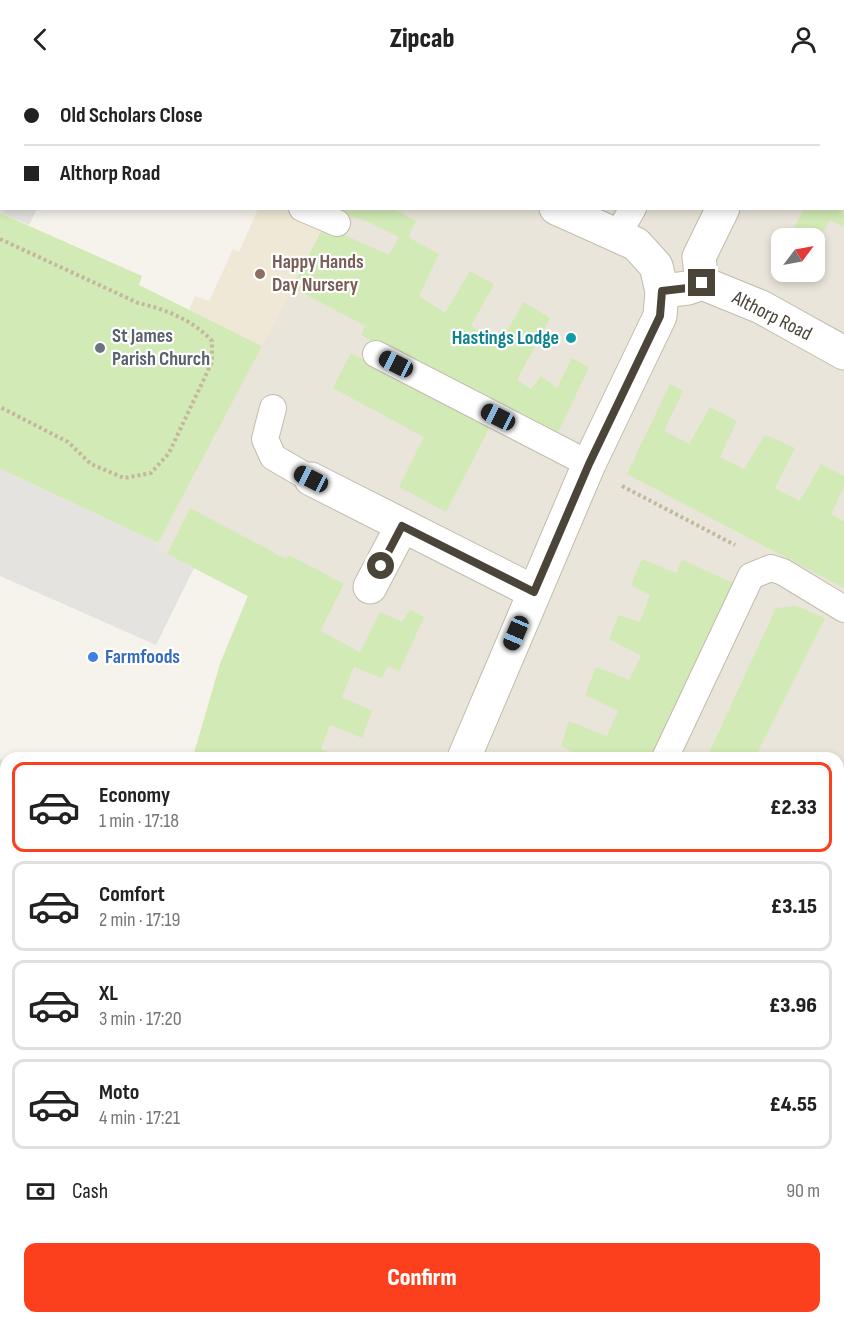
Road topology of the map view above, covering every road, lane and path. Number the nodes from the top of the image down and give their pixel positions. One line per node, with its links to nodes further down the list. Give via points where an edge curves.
1 (307, 210): 5 (lane)
2 (566, 210): 4 (street)
3 (722, 210): 7 (street, via 699,257)
4 (625, 222): 8 (street, via 636,244 656,266)
5 (337, 223)
6 (0, 239): 11 (path, via 138,303 158,308 201,329 212,341 212,362 169,453 151,473 124,477 91,464 68,442)
7 (702, 283): 8 (street); 9 (street, Althorp Road, via 760,307)
8 (662, 291): 13 (street, via 660,316)
9 (844, 353)
10 (375, 354): 13 (lane)
11 (0, 407)
12 (273, 408): 14 (lane, via 265,439 273,457)
13 (601, 473): 16 (path, via 753,554); 18 (street)
14 (311, 479): 15 (street)
15 (402, 526): 17 (street); 18 (street)
16 (762, 571): 19 (lane, via 771,568 783,572); 21 (lane, via 751,576)
17 (370, 587)
18 (534, 592): 20 (street)
19 (844, 609)
20 (467, 752)
21 (668, 752)

